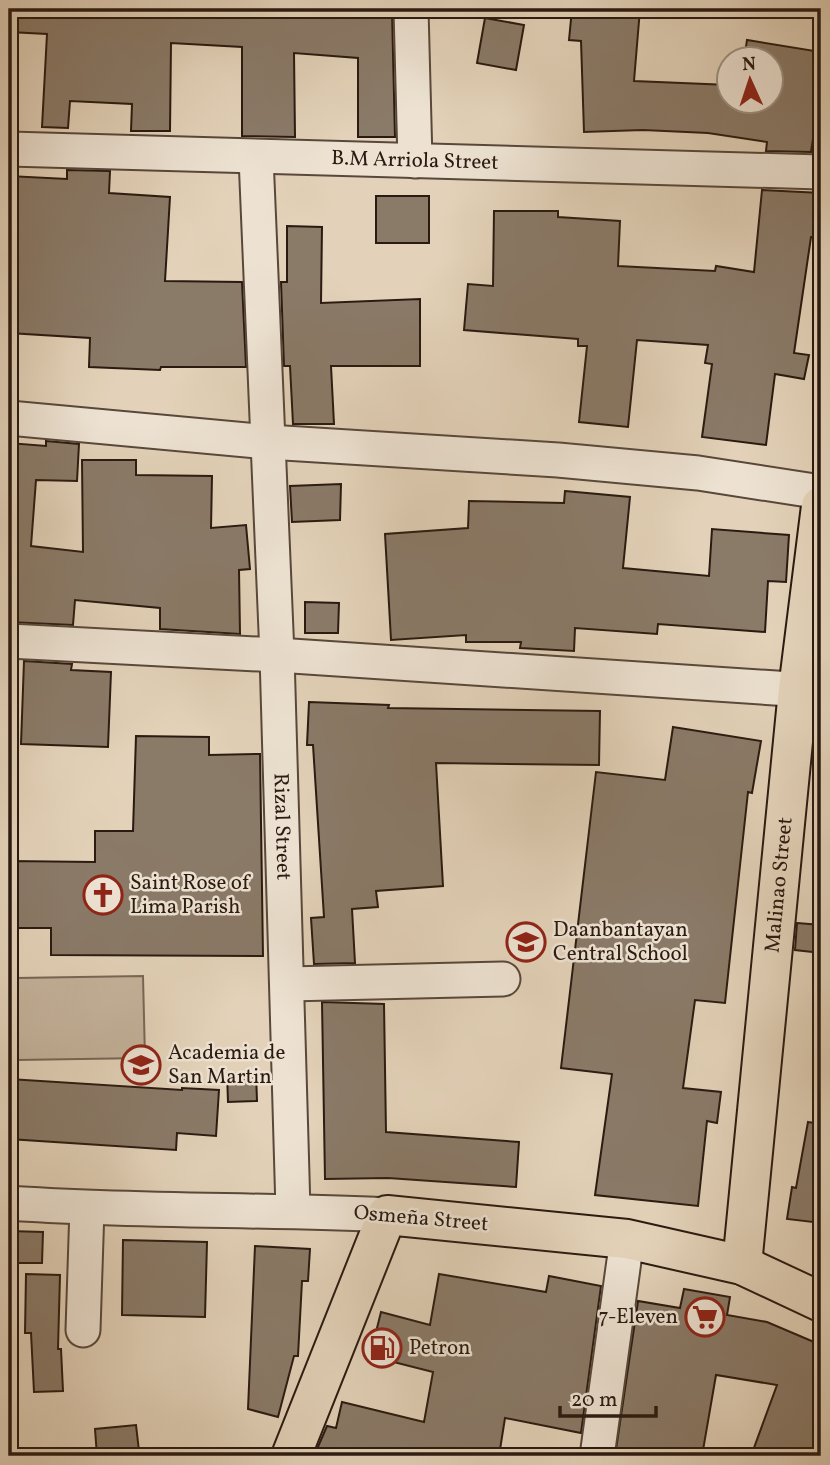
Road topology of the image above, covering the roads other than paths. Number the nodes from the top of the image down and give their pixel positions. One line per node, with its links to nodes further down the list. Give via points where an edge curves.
1 (411, 9): 4 (street)
2 (9, 149): 3 (street, B.M Arriola Street)
3 (256, 157): 4 (street, B.M Arriola Street); 7 (street, Rizal Street)
4 (415, 161): 5 (street, B.M Arriola Street)
5 (821, 172)
6 (9, 418): 7 (street)
7 (268, 442): 8 (street, via 673,470); 11 (street, Rizal Street)
8 (821, 492)
9 (821, 506): 12 (main road, Malinao Street)
10 (9, 641): 11 (street)
11 (277, 655): 12 (street); 14 (street, Rizal Street)
12 (810, 691): 20 (main road, Malinao Street)
13 (503, 979): 14 (street)
14 (288, 984): 17 (street, Rizal Street)
15 (9, 1203): 16 (street, Osmeña Street)
16 (87, 1208): 17 (street, Osmeña Street); 22 (street)
17 (293, 1210): 18 (street, Osmeña Street)
18 (387, 1215): 19 (main road, Osmeña Street); 24 (main road)
19 (627, 1239): 20 (main road, Osmeña Street); 23 (street)
20 (742, 1265): 21 (main road, Osmeña Street)
21 (821, 1302)
22 (83, 1330)
23 (598, 1449)
24 (290, 1456)

